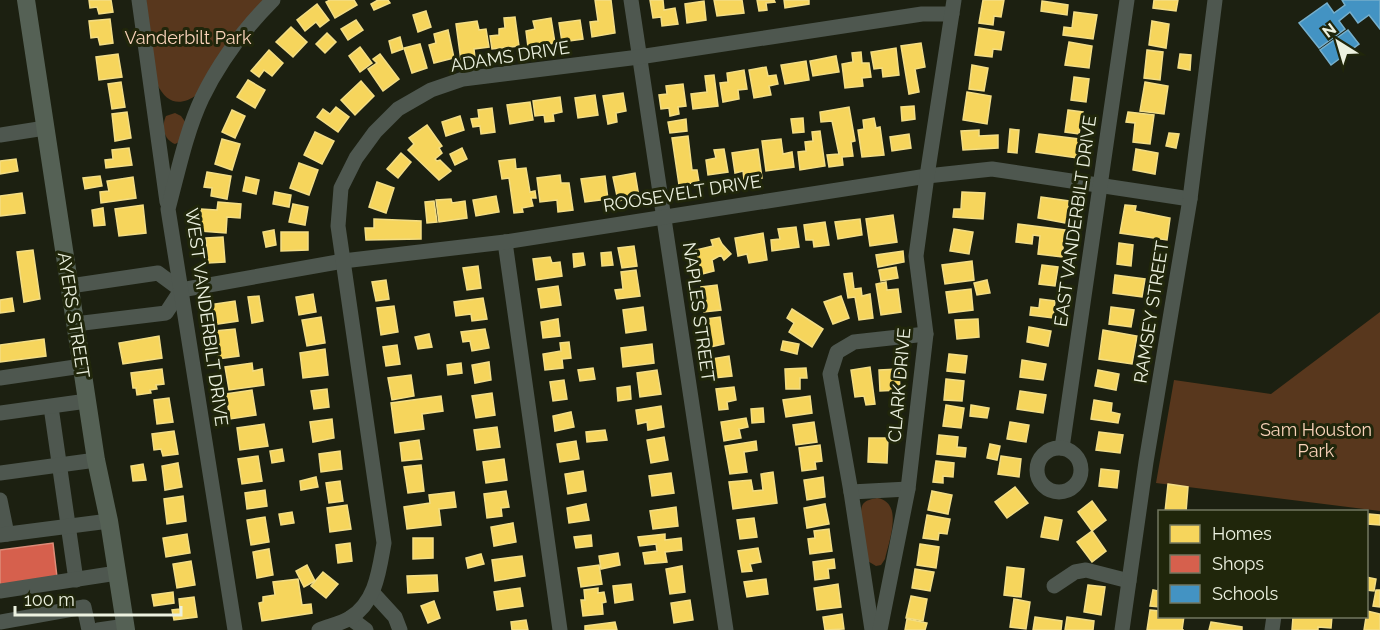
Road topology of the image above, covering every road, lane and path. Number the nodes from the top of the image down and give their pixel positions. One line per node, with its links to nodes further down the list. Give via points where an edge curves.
1 (26, 0): 9 (main road, AYERS STREET)
2 (139, 0): 14 (street)
3 (273, 0): 14 (street, WEST VANDERBILT DRIVE, via 225,57 202,98)
4 (631, 0): 8 (street, NAPLES STREET)
5 (1127, 0): 12 (street, EAST VANDERBILT DRIVE)
6 (1215, 0): 13 (street, RAMSEY STREET)
7 (953, 7): 8 (street, ADAMS DRIVE); 11 (street, CLARK DRIVE)
8 (639, 57): 15 (street, NAPLES STREET); 17 (street, ADAMS DRIVE, via 463,79 431,90 398,109 375,132 341,188 338,226)
9 (45, 128): 10 (street); 18 (main road, AYERS STREET)
10 (0, 135)
11 (927, 176): 12 (street, ROOSEVELT DRIVE, via 992,169); 15 (street, ROOSEVELT DRIVE); 21 (street, CLARK DRIVE, via 916,255)
12 (1100, 185): 13 (street, ROOSEVELT DRIVE); 27 (street, EAST VANDERBILT DRIVE)
13 (1190, 199): 39 (street, RAMSEY STREET)
14 (168, 209): 19 (street, WEST VANDERBILT DRIVE)
15 (665, 215): 16 (street, ROOSEVELT DRIVE); 53 (street, NAPLES STREET)
16 (505, 242): 17 (street, ROOSEVELT DRIVE); 52 (street)
17 (344, 261): 19 (street, ROOSEVELT DRIVE); 42 (street, ADAMS DRIVE, via 384,543)
18 (70, 286): 19 (street, via 158,273); 20 (main road, AYERS STREET)
19 (181, 290): 20 (street, via 166,313); 48 (street, WEST VANDERBILT DRIVE)
20 (75, 324): 22 (main road, AYERS STREET)
21 (926, 334): 31 (street, CLARK DRIVE); 32 (street, via 854,342 837,352 830,374)
22 (82, 366): 23 (street); 24 (main road, AYERS STREET)
23 (0, 378)
24 (87, 401): 25 (street); 28 (main road, AYERS STREET)
25 (51, 407): 26 (street); 29 (street)
26 (0, 413)
27 (1062, 448)
28 (96, 460): 29 (street); 34 (main road, AYERS STREET)
29 (60, 466): 30 (street); 35 (street)
30 (0, 473)
31 (908, 489): 32 (street); 55 (street, CLARK DRIVE)
32 (851, 492): 54 (street)
33 (0, 500): 36 (street)
34 (109, 521): 35 (street); 37 (main road, AYERS STREET)
35 (69, 527): 36 (street); 38 (street)
36 (3, 535)
37 (117, 573): 38 (street); 45 (main road, AYERS STREET)
38 (76, 580): 41 (street)
39 (1129, 581): 40 (street, via 1086,570 1075,572); 56 (street, RAMSEY STREET)
40 (1054, 586)
41 (0, 591)
42 (373, 593): 43 (street, ADAMS DRIVE); 51 (street, via 395,617)
43 (350, 618): 49 (street, ADAMS DRIVE); 50 (street)
44 (0, 622): 46 (street, via 84,608)
45 (126, 628): 47 (street)
46 (89, 630)
47 (98, 630)
48 (235, 630)
49 (318, 630)
50 (366, 630)
51 (400, 630)
52 (560, 630)
53 (726, 630)
54 (872, 630)
55 (880, 630)
56 (1122, 630)

